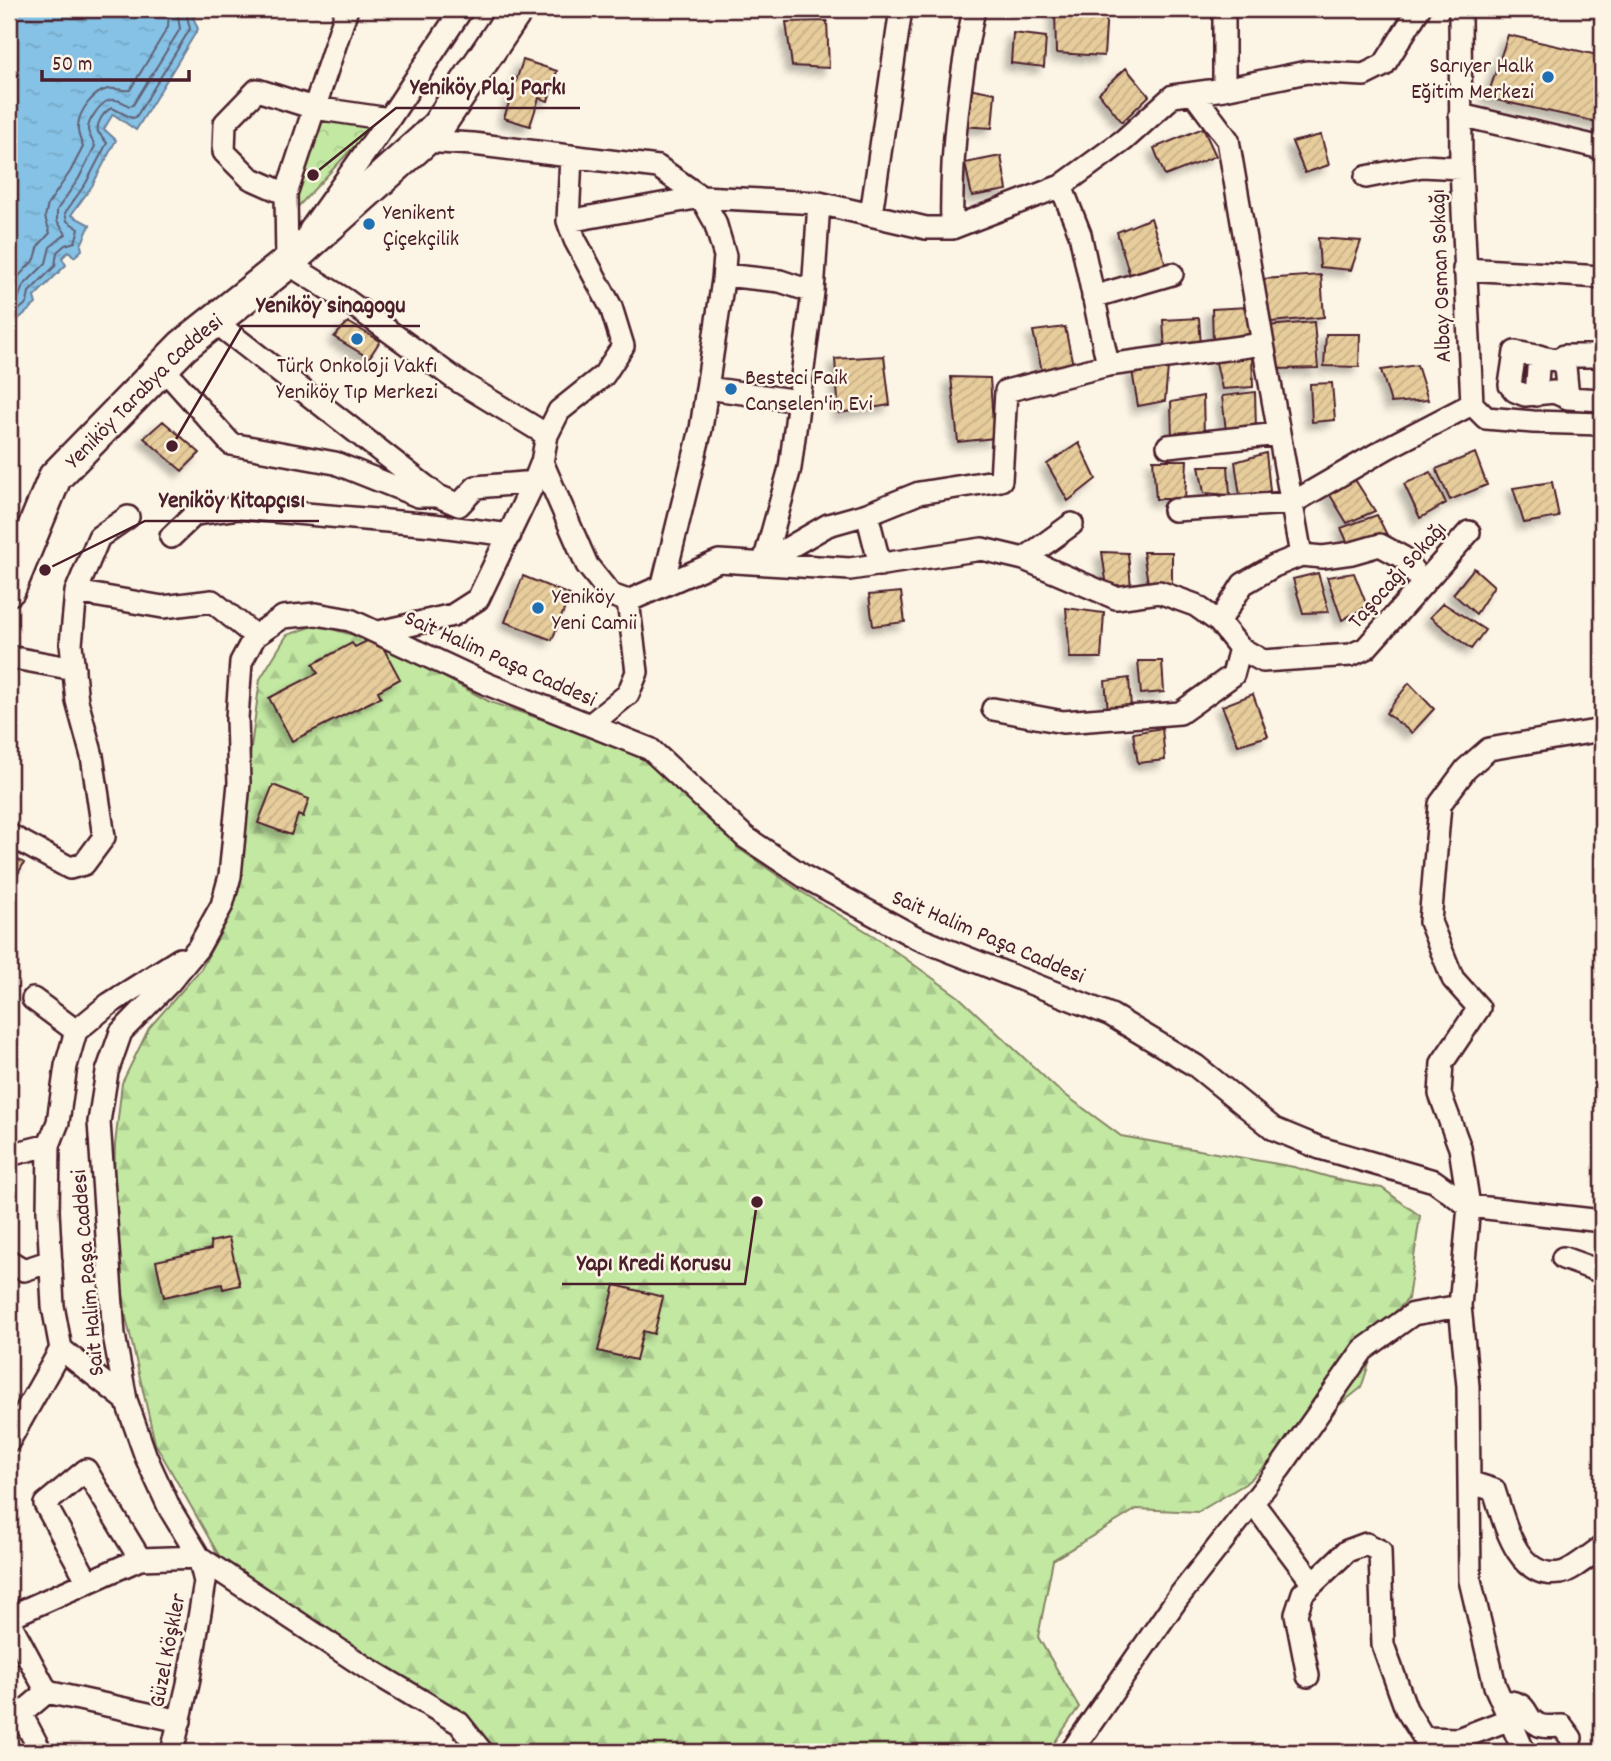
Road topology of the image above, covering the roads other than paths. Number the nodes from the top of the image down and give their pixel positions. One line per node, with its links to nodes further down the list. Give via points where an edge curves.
1 (347, 9): 11 (street)
2 (462, 9): 13 (street)
3 (517, 9): 14 (main road, Yeniköy Tarabya Caddesi, via 438,126)
4 (901, 9): 23 (street)
5 (974, 9): 25 (street, via 956,107)
6 (1224, 9): 9 (street)
7 (1419, 9): 9 (street, via 1384,65 1364,75 1307,72)
8 (1460, 9): 12 (street, Albay Osman Sokağı)
9 (1224, 89): 10 (street)
10 (1193, 93): 19 (street, via 1172,96 1124,140); 34 (street, via 1228,140)
11 (314, 108): 13 (street); 20 (street); 20 (street, via 257,90 225,123 224,152 250,178)
12 (1460, 115): 15 (street); 17 (street, Albay Osman Sokağı)
13 (388, 119): 26 (street)
14 (423, 141): 16 (street); 26 (main road, Yeniköy Tarabya Caddesi)
15 (1602, 148)
16 (571, 156): 21 (street, via 658,167); 24 (street)
17 (1461, 168): 18 (street, via 1422,166); 27 (street, Albay Osman Sokağı)
18 (1366, 177)
19 (1061, 186): 25 (street); 32 (street, via 1080,234)
20 (286, 194): 26 (street)
21 (701, 197): 22 (street); 24 (street); 29 (street, via 715,222 725,256)
22 (819, 204): 23 (street); 31 (street)
23 (871, 215): 25 (street, via 926,228)
24 (568, 221): 50 (street, via 611,307 622,346 604,375 559,411)
25 (952, 228)
26 (287, 263): 33 (main road, Yeniköy Tarabya Caddesi); 50 (street, via 455,379)
27 (1464, 270): 30 (street); 46 (street, Albay Osman Sokağı)
28 (1172, 274): 32 (street)
29 (723, 275): 31 (street, via 780,281); 41 (street)
30 (1602, 277)
31 (813, 292): 45 (street)
32 (1094, 297): 38 (street)
33 (215, 321): 39 (main road, Yeniköy Tarabya Caddesi); 54 (street)
34 (1263, 344): 38 (street); 49 (street)
35 (1539, 356): 36 (street, via 1557,360); 40 (street, via 1515,352); 42 (street)
36 (1564, 356): 37 (street); 43 (street)
37 (1602, 356)
38 (1108, 365): 58 (street, via 1006,391 1000,480 919,493)
39 (162, 367): 54 (street, via 231,444 335,463 418,496); 71 (main road, Yeniköy Tarabya Caddesi, via 55,477)
40 (1510, 385): 42 (street, via 1515,391); 47 (street)
41 (707, 388): 45 (street); 70 (street)
42 (1536, 395): 43 (street, via 1554,392)
43 (1568, 398): 44 (street)
44 (1602, 400)
45 (799, 401): 67 (street, via 790,468)
46 (1472, 404): 47 (street, via 1486,418); 55 (street)
47 (1508, 420): 48 (street)
48 (1602, 424)
49 (1279, 434): 51 (street); 55 (street)
50 (547, 435): 52 (street, Sait Halim Paşa Caddesi)
51 (1168, 446)
52 (542, 462): 53 (street, Sait Halim Paşa Caddesi); 73 (street, via 587,565 611,594)
53 (534, 482): 56 (street, via 476,487); 63 (street, Sait Halim Paşa Caddesi)
54 (438, 496): 56 (street)
55 (1292, 503): 57 (street); 65 (street)
56 (459, 505): 61 (street)
57 (1174, 510)
58 (867, 514): 67 (street, via 828,524); 68 (street)
59 (128, 517): 72 (street, via 99,537)
60 (1072, 524): 66 (street)
61 (470, 530): 63 (street); 64 (street, via 237,508 195,514)
62 (1469, 532): 69 (street, Taşocağı Sokağı)
63 (510, 535): 75 (street, Sait Halim Paşa Caddesi, via 478,599 453,615)
64 (171, 537)
65 (1301, 555): 69 (street, via 1323,557 1380,545 1404,558); 74 (street, via 1243,584)
66 (1024, 559): 68 (street, via 982,549); 74 (street, via 1116,598 1159,592 1195,605)
67 (764, 562): 68 (street, via 850,569); 70 (street, via 719,561)
68 (880, 565)
69 (1422, 583): 77 (street, Taşocağı Sokağı, via 1366,648 1351,655 1263,661)
70 (663, 584): 73 (street)
71 (9, 589)
72 (76, 592): 76 (street, via 163,607 212,601); 79 (street, via 71,644)
73 (628, 601): 81 (street, via 637,672 628,694)
74 (1219, 622): 77 (street)
75 (379, 632): 76 (street, Sait Halim Paşa Caddesi, via 350,620 316,614 284,617); 81 (street, Sait Halim Paşa Caddesi, via 487,684)
76 (255, 636): 84 (street, Sait Halim Paşa Caddesi, via 241,662 239,783 230,876 222,905)
77 (1240, 648): 80 (street, via 1233,676 1180,713 1063,722)
78 (9, 657): 79 (street)
79 (74, 669): 83 (street, via 104,837 84,864 70,868)
80 (993, 709)
81 (590, 725): 89 (street, Sait Halim Paşa Caddesi, via 650,749 745,837 805,877 917,938 1111,1015 1196,1066 1274,1129 1320,1148 1434,1181)
82 (1602, 730): 89 (street, via 1489,749 1466,769 1440,804 1430,922 1453,979 1479,1008 1442,1063 1440,1094 1460,1148)
83 (9, 835)
84 (198, 948): 86 (street, Sait Halim Paşa Caddesi, via 109,1004); 97 (street, Sait Halim Paşa Caddesi, via 121,1032 101,1109 114,1335)
85 (33, 999): 86 (street)
86 (76, 1031): 87 (street, Sait Halim Paşa Caddesi)
87 (49, 1145): 88 (street); 93 (street, Sait Halim Paşa Caddesi)
88 (9, 1155)
89 (1469, 1206): 90 (street, Sait Halim Paşa Caddesi); 95 (street)
90 (1602, 1221)
91 (1563, 1258): 94 (street)
92 (9, 1261): 93 (street, via 24,1270)
93 (51, 1261): 96 (street, Sait Halim Paşa Caddesi)
94 (1602, 1272)
95 (1460, 1306): 99 (street, via 1468,1386); 100 (street, via 1413,1314 1363,1350)
96 (61, 1349): 97 (street); 98 (street)
97 (126, 1400): 102 (street, Sait Halim Paşa Caddesi, via 170,1509)
98 (9, 1441)
99 (1469, 1482): 101 (street, via 1494,1490 1517,1553 1538,1570 1561,1573); 110 (street, via 1470,1580 1495,1686)
100 (1253, 1503): 105 (street); 116 (street, via 1177,1599)
101 (1602, 1547)
102 (199, 1557): 103 (street); 111 (street, Güzel Köşkler, via 205,1582); 115 (street, Sait Halim Paşa Caddesi, via 458,1723)
103 (140, 1559): 104 (street); 104 (street, via 86,1470 45,1504)
104 (89, 1582): 106 (street)
105 (1313, 1583): 107 (street, via 1303,1593 1296,1614); 110 (street, via 1347,1551 1366,1544 1380,1551 1383,1645 1406,1709 1424,1738 1458,1739)
106 (9, 1619): 108 (street)
107 (1308, 1676)
108 (47, 1692): 109 (street); 111 (street)
109 (15, 1706): 113 (street)
110 (1506, 1711): 112 (street, via 1518,1702 1535,1723 1562,1727); 117 (street)
111 (180, 1721): 114 (street, Güzel Köşkler)
112 (1572, 1738)
113 (41, 1752)
114 (172, 1752)
115 (482, 1752)
116 (1071, 1752)
117 (1524, 1752)

